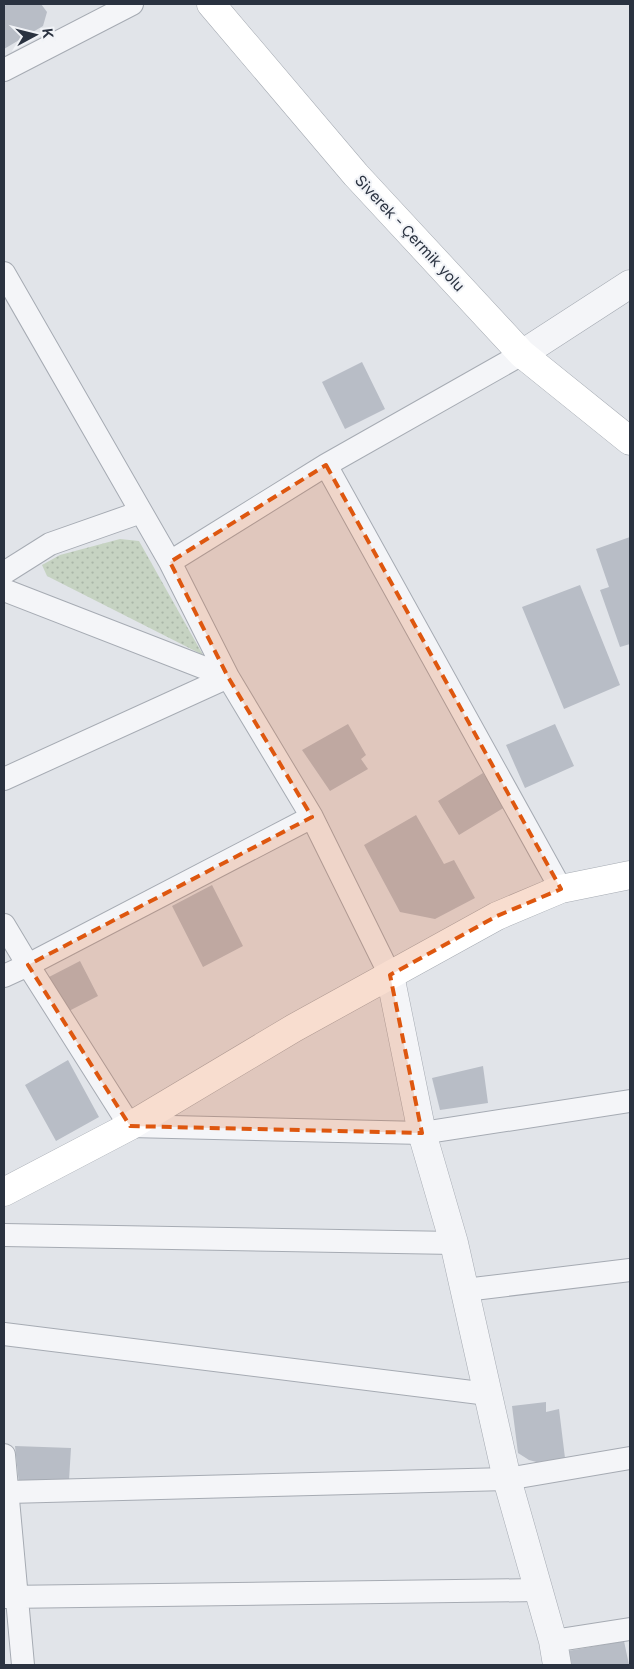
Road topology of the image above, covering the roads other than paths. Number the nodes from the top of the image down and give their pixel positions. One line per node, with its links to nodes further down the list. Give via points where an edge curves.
1 (132, 4): 3 (street)
2 (212, 4): 6 (main road, Siverek - Çermik yolu, via 356,175)
3 (4, 70)
4 (4, 273): 9 (street)
5 (630, 284): 6 (street)
6 (522, 354): 7 (main road, Siverek - Çermik yolu); 8 (street)
7 (630, 441)
8 (326, 465): 10 (street); 17 (street)
9 (141, 512): 10 (street); 11 (street, via 50,544)
10 (170, 562): 13 (street)
11 (4, 573)
12 (4, 590): 13 (street)
13 (228, 677): 14 (street); 15 (street)
14 (4, 779)
15 (312, 817): 19 (street); 20 (street)
16 (630, 875): 17 (main road)
17 (561, 889): 20 (main road, via 497,916)
18 (4, 925): 19 (street)
19 (28, 965): 21 (street); 23 (street)
20 (390, 975): 23 (main road); 24 (street)
21 (4, 976)
22 (630, 1101): 24 (street)
23 (130, 1126): 24 (street); 25 (main road)
24 (422, 1133): 27 (street)
25 (4, 1192)
26 (4, 1235): 27 (street)
27 (454, 1243): 29 (street)
28 (630, 1270): 29 (street)
29 (464, 1290): 31 (street)
30 (4, 1334): 31 (street)
31 (488, 1394): 34 (street)
32 (4, 1456): 35 (street)
33 (630, 1458): 34 (street)
34 (507, 1479): 35 (street); 36 (street)
35 (8, 1492): 37 (street)
36 (538, 1590): 37 (street); 39 (street)
37 (10, 1596): 40 (street)
38 (630, 1629): 39 (street)
39 (555, 1653)
40 (23, 1665)

